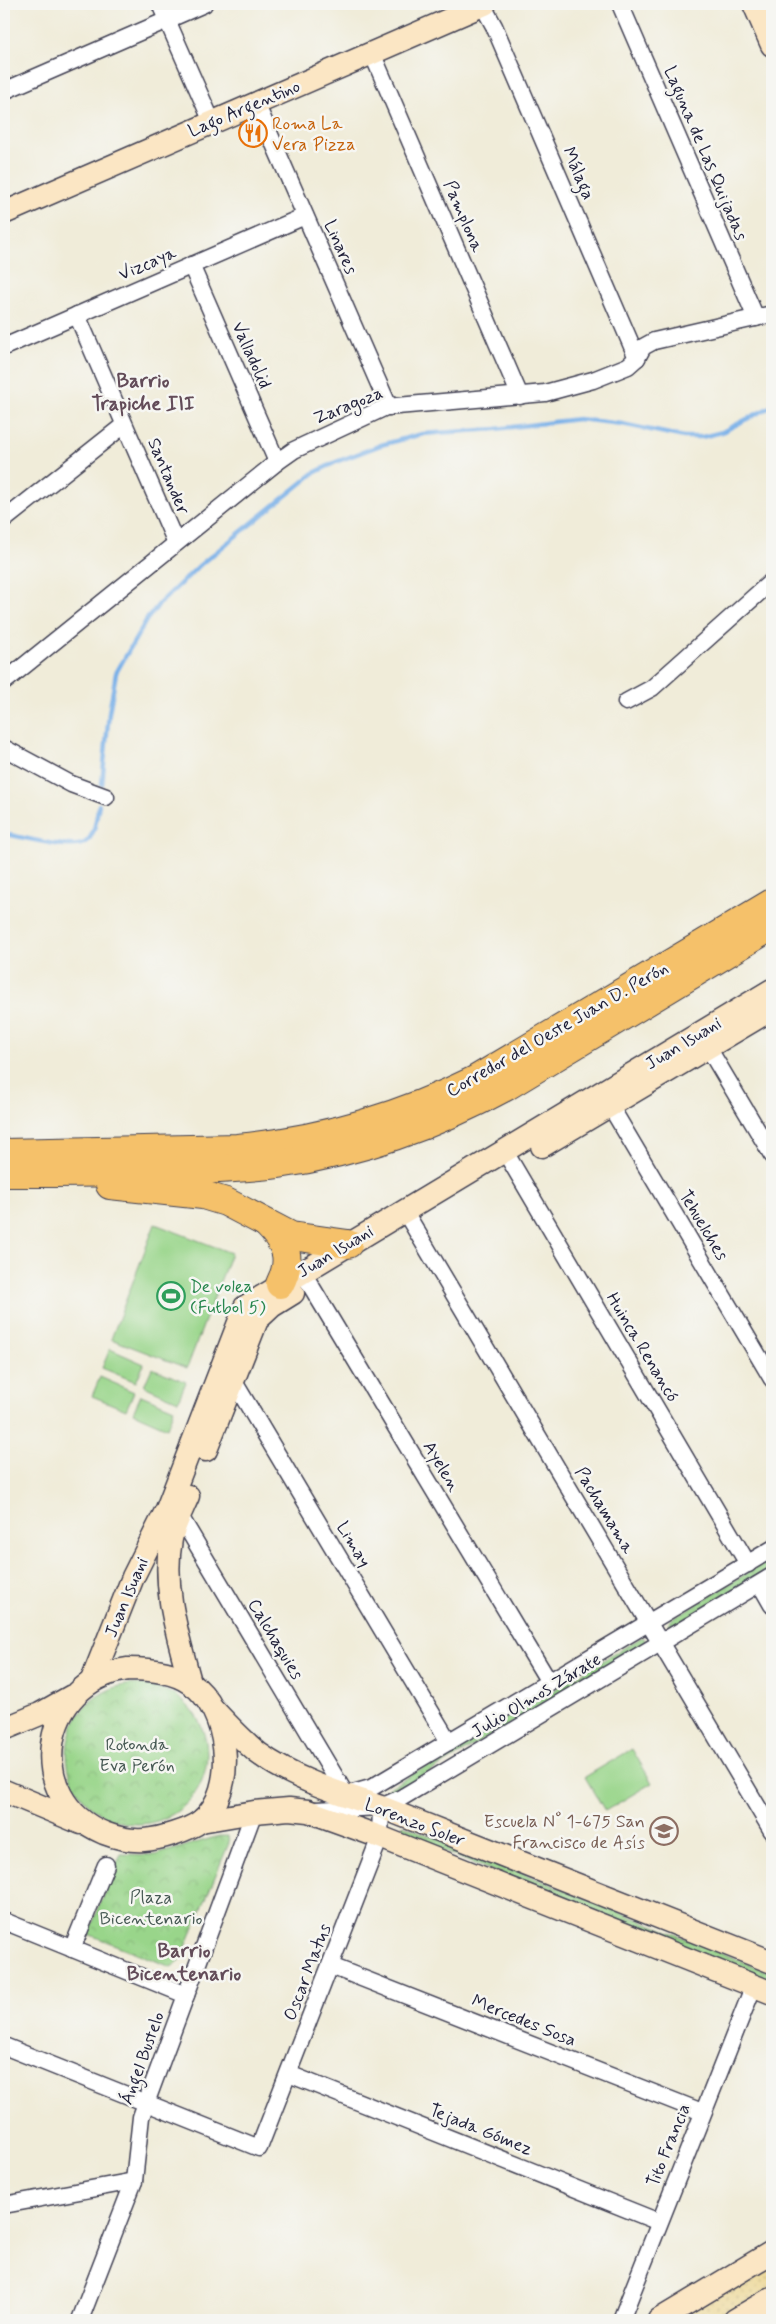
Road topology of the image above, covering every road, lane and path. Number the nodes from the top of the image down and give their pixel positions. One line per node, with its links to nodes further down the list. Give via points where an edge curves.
1 (160, 4): 6 (street)
2 (204, 4): 6 (street)
3 (483, 4): 8 (street, Lago Argentino); 18 (street, Málaga)
4 (620, 4): 16 (street, Laguna de Las Quijadas)
5 (762, 10): 7 (street)
6 (167, 20): 9 (street); 11 (street)
7 (772, 45)
8 (372, 53): 10 (street, Lago Argentino); 19 (street, Pamplona)
9 (4, 91)
10 (256, 103): 11 (street, Lago Argentino); 13 (street, Linares)
11 (212, 122): 12 (street, Lago Argentino)
12 (4, 213)
13 (305, 216): 14 (street, Vizcaya); 20 (street, Linares)
14 (191, 265): 15 (street, Vizcaya); 22 (street, Valladolid)
15 (77, 315): 17 (street, Vizcaya); 21 (street, Santander)
16 (764, 316): 18 (street, Zaragoza, via 654,341 643,347)
17 (4, 347)
18 (637, 358): 19 (street, Zaragoza, via 617,371 593,380)
19 (520, 396): 20 (street, Zaragoza)
20 (389, 407): 22 (street, Zaragoza, via 301,447)
21 (124, 425): 23 (street); 24 (street, Santander)
22 (277, 462): 24 (street, Zaragoza)
23 (4, 520)
24 (176, 544): 26 (street, Zaragoza)
25 (772, 581): 27 (street, via 652,688)
26 (4, 682)
27 (626, 702)
28 (4, 748): 29 (street, via 70,784)
29 (106, 797)
30 (772, 888): 33 (highway, via 726,919)
31 (772, 903): 33 (highway, Corredor del Oeste Juan D. Perón)
32 (772, 926): 41 (highway, Corredor del Oeste Juan D. Perón, via 507,1086 466,1108 402,1134 337,1153 279,1164 220,1169)
33 (678, 960): 38 (highway, Corredor del Oeste Juan D. Perón, via 475,1080 430,1102 366,1125 273,1145 237,1148)
34 (772, 990): 36 (street, Juan Isuani)
35 (772, 1009): 36 (street, Juan Isuani)
36 (704, 1040): 37 (street, Juan Isuani); 39 (street)
37 (605, 1099): 40 (street, Juan Isuani); 48 (street, Tehuelches)
38 (4, 1153)
39 (772, 1155)
40 (508, 1157): 42 (street, Juan Isuani); 51 (street, Huinca Renancó)
41 (15, 1173): 43 (highway, via 203,1196 226,1202)
42 (408, 1217): 44 (street, Juan Isuani); 45 (street, Juan Isuani); 54 (street, Pachamama)
43 (264, 1221): 44 (highway, via 292,1236); 46 (highway, via 279,1236 286,1251 286,1265)
44 (348, 1244): 45 (street); 46 (street, Juan Isuani)
45 (376, 1244): 46 (street, Juan Isuani)
46 (297, 1280): 47 (street, Juan Isuani, via 257,1320); 47 (street, Juan Isuani, via 245,1307); 57 (street, Ayelen)
47 (226, 1375): 49 (street, Juan Isuani); 61 (street, Limay)
48 (772, 1379)
49 (173, 1512): 56 (street, Juan Isuani, via 169,1583); 58 (street, Juan Isuani, via 133,1577); 63 (street, Calchaquies)
50 (772, 1549): 51 (street, Julio Olmos Zárate)
51 (748, 1564): 54 (street, Julio Olmos Zárate)
52 (766, 1580): 53 (street); 55 (street, Julio Olmos Zárate)
53 (772, 1604)
54 (649, 1623): 55 (street, Pachamama); 57 (street, Julio Olmos Zárate)
55 (661, 1643): 64 (street, Julio Olmos Zárate, via 402,1798); 69 (street, Pachamama)
56 (190, 1682): 58 (street, via 168,1673 140,1669 116,1671); 59 (street)
57 (549, 1682): 61 (street, Julio Olmos Zárate)
58 (83, 1687): 60 (street, via 40,1714); 68 (street, via 59,1719 51,1763 67,1805)
59 (214, 1710): 63 (street, Lorenzo Soler, via 270,1761); 67 (street, via 223,1739 225,1767 214,1805)
60 (4, 1729)
61 (449, 1742): 63 (street, Julio Olmos Zárate, via 372,1788)
62 (4, 1791): 68 (street)
63 (346, 1795): 64 (street, Lorenzo Soler)
64 (381, 1807): 65 (street, Julio Olmos Zárate); 70 (street, Oscar Matus); 74 (street, Lorenzo Soler)
65 (308, 1811): 66 (street, Lorenzo Soler); 70 (street, Lorenzo Soler)
66 (254, 1812): 67 (street, Lorenzo Soler); 77 (street, Ángel Bustelo)
67 (201, 1821): 68 (street, via 145,1840 115,1837)
68 (88, 1826)
69 (772, 1831)
70 (380, 1837): 75 (street, Oscar Matus); 76 (street, Lorenzo Soler)
71 (106, 1865): 73 (street)
72 (4, 1921): 73 (street)
73 (72, 1949): 77 (street)
74 (772, 1962)
75 (331, 1966): 79 (street, Oscar Matus); 81 (street, Mercedes Sosa)
76 (763, 1989): 81 (street, Tito Francia)
77 (186, 1995): 80 (street, Ángel Bustelo)
78 (4, 2046): 80 (street)
79 (289, 2074): 80 (street, Oscar Matus, via 259,2148); 84 (street, Tejada Gómez)
80 (146, 2103): 82 (street, Ángel Bustelo, via 141,2117)
81 (702, 2112): 84 (street, Tito Francia)
82 (134, 2181): 83 (street); 87 (street, Ángel Bustelo)
83 (4, 2205)
84 (658, 2222): 88 (street, Tito Francia)
85 (772, 2252): 89 (street)
86 (772, 2298): 90 (street)
87 (80, 2320)
88 (621, 2320)
89 (659, 2320)
90 (735, 2320)

